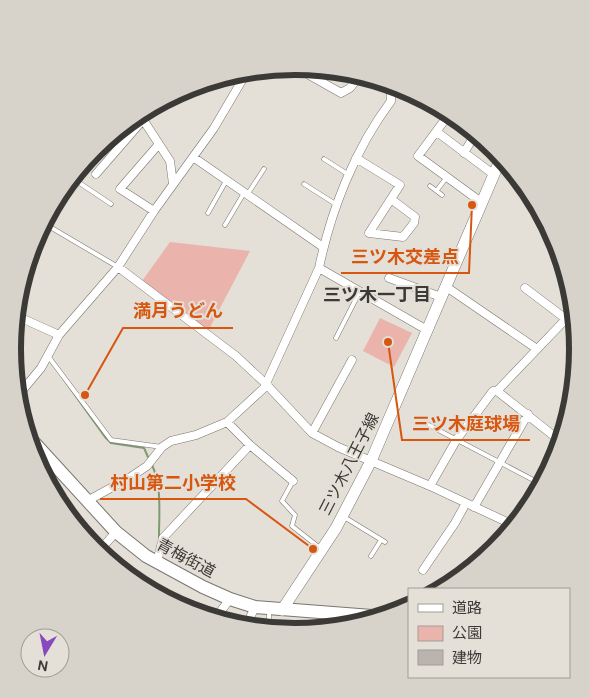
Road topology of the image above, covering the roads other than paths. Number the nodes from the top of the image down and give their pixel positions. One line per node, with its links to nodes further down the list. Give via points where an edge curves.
1 (312, 76): 3 (street, via 341,93)
2 (242, 81): 12 (street)
3 (354, 82)
4 (391, 93): 13 (street, via 391,101)
5 (146, 119): 10 (street)
6 (445, 120): 8 (street)
7 (139, 124): 17 (street)
8 (437, 132): 11 (street); 20 (street, via 418,156)
9 (471, 140): 11 (street)
10 (159, 144): 23 (street, via 170,161); 33 (street, via 120,189)
11 (464, 152): 18 (street)
12 (193, 157): 21 (street); 23 (street)
13 (356, 158): 19 (street); 29 (street, via 400,184)
14 (324, 159): 19 (lane)
15 (497, 164): 18 (main road, 三ツ木八王子線)
16 (264, 170): 27 (lane)
17 (96, 174)
18 (492, 174): 30 (main road, 三ツ木八王子線)
19 (349, 175): 32 (street)
20 (447, 177): 26 (lane); 30 (street)
21 (226, 180): 27 (street); 34 (lane)
22 (78, 182): 31 (lane)
23 (173, 184): 33 (street)
24 (304, 184): 32 (lane)
25 (430, 186): 26 (lane)
26 (437, 190): 28 (lane)
27 (246, 194): 36 (lane); 39 (street)
28 (442, 195)
29 (391, 199): 29 (street, via 379,214 369,233 403,237 414,223 415,217)
30 (481, 202): 43 (main road, 三ツ木八王子線)
31 (111, 204)
32 (337, 205): 39 (street)
33 (154, 211): 40 (street)
34 (208, 213)
35 (222, 216): 36 (lane)
36 (228, 219): 37 (lane)
37 (224, 225)
38 (50, 227): 40 (lane)
39 (323, 247): 41 (street)
40 (118, 268): 51 (street); 56 (street, via 236,356)
41 (318, 268): 44 (street); 56 (street)
42 (389, 278): 46 (street)
43 (445, 286): 46 (main road, 三ツ木八王子線); 53 (street)
44 (360, 291): 50 (street); 52 (lane)
45 (528, 293): 47 (street)
46 (441, 297): 50 (main road, 三ツ木八王子線)
47 (567, 318)
48 (23, 319): 51 (street)
49 (567, 322): 53 (street)
50 (427, 330): 68 (main road, 三ツ木八王子線)
51 (59, 335): 54 (street)
52 (336, 338)
53 (537, 349): 58 (street)
54 (48, 356): 57 (street); 66 (lane, via 110,440)
55 (352, 360): 62 (street)
56 (266, 384): 60 (street); 62 (street)
57 (25, 389)
58 (497, 391): 59 (street); 64 (street, via 493,391)
59 (528, 414): 63 (street); 69 (street)
60 (227, 422): 65 (street); 66 (street)
61 (423, 422): 64 (lane)
62 (312, 433): 68 (street)
63 (554, 436)
64 (457, 439): 69 (lane); 72 (street)
65 (250, 445): 70 (street); 82 (street, via 163,538)
66 (162, 446): 73 (street, via 147,466)
67 (40, 450): 73 (main road, 青梅街道)
68 (371, 462): 72 (street); 76 (main road, 三ツ木八王子線)
69 (501, 463): 71 (lane); 75 (street)
70 (293, 481): 80 (lane, via 282,501 295,515 292,526)
71 (535, 481)
72 (430, 486): 74 (street)
73 (87, 501): 78 (main road, 青梅街道)
74 (466, 503): 75 (street); 83 (street)
75 (474, 507): 77 (street)
76 (342, 516): 80 (main road, 三ツ木八王子線); 81 (lane, via 383,541)
77 (507, 522)
78 (116, 532): 79 (street); 82 (main road, 青梅街道)
79 (104, 546)
80 (322, 550): 86 (main road, 三ツ木八王子線)
81 (371, 556)
82 (157, 562): 84 (main road, 青梅街道)
83 (423, 570)
84 (230, 599): 85 (main road, 青梅街道); 87 (street)
85 (255, 607): 86 (main road, 青梅街道); 89 (street)
86 (276, 609): 88 (main road, 青梅街道); 90 (lane)
87 (220, 612)
88 (350, 617)
89 (250, 618)
90 (271, 621)

